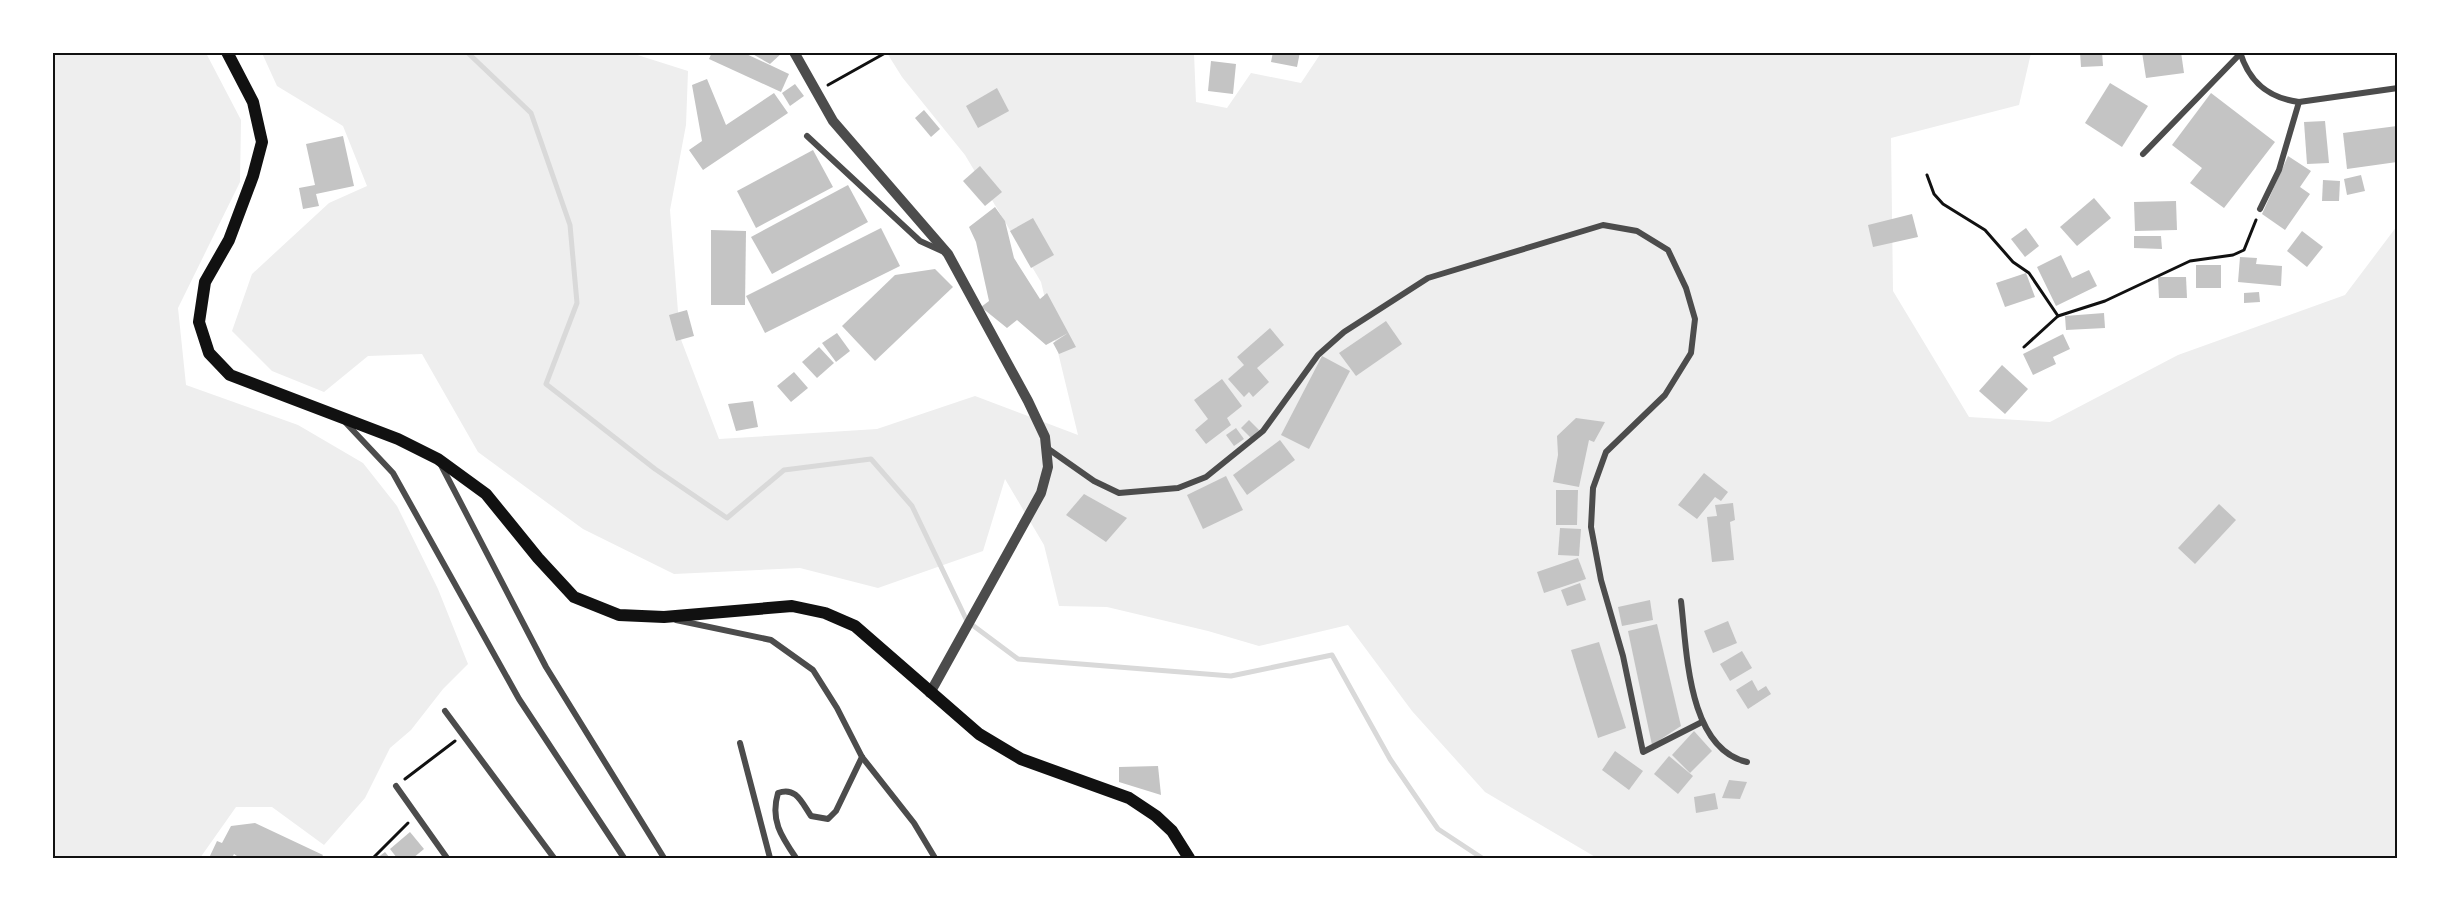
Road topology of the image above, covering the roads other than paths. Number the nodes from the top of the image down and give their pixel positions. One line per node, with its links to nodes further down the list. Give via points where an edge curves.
1 (227, 52): 10 (main road, via 253,102 262,142 230,240 205,282 199,322 209,353 230,375)
2 (794, 52): 9 (street, via 833,121)
3 (2240, 53): 5 (street, via 2261,88 2276,97); 7 (street)
4 (2397, 88): 5 (street)
5 (2299, 102): 8 (street, via 2279,170)
6 (807, 136): 9 (street, via 920,241)
7 (2143, 154)
8 (2260, 209)
9 (948, 254): 11 (street, via 1028,400)
10 (341, 418): 12 (main road); 24 (street, via 393,473 519,699)
11 (1046, 448): 15 (street, via 1048,467 1041,494); 17 (street, via 1119,493 1178,488 1206,477 1263,431 1327,348 1344,332 1428,278 1603,225 1637,231 1668,250 1686,288 1695,319 1691,353 1665,395 1606,452 1593,488 1591,527 1643,752)
12 (438, 459): 14 (main road, via 486,494 574,597 619,615); 25 (street, via 546,667)
13 (1681, 601): 17 (street, via 1693,694)
14 (664, 617): 15 (main road, via 792,606 825,613 855,626); 19 (street, via 771,640 813,670)
15 (930, 693): 29 (main road, via 999,748 1129,798 1172,831)
16 (445, 711): 23 (street)
17 (1702, 722): 20 (street, via 1730,756)
18 (740, 743): 26 (street)
19 (862, 758): 27 (street, via 836,811 828,819 811,816 795,793 778,793 774,816 780,835); 28 (street, via 914,823)
20 (1747, 762)
21 (396, 786): 22 (street)
22 (447, 858)
23 (554, 858)
24 (624, 858)
25 (664, 858)
26 (770, 858)
27 (796, 858)
28 (935, 858)
29 (1189, 858)

